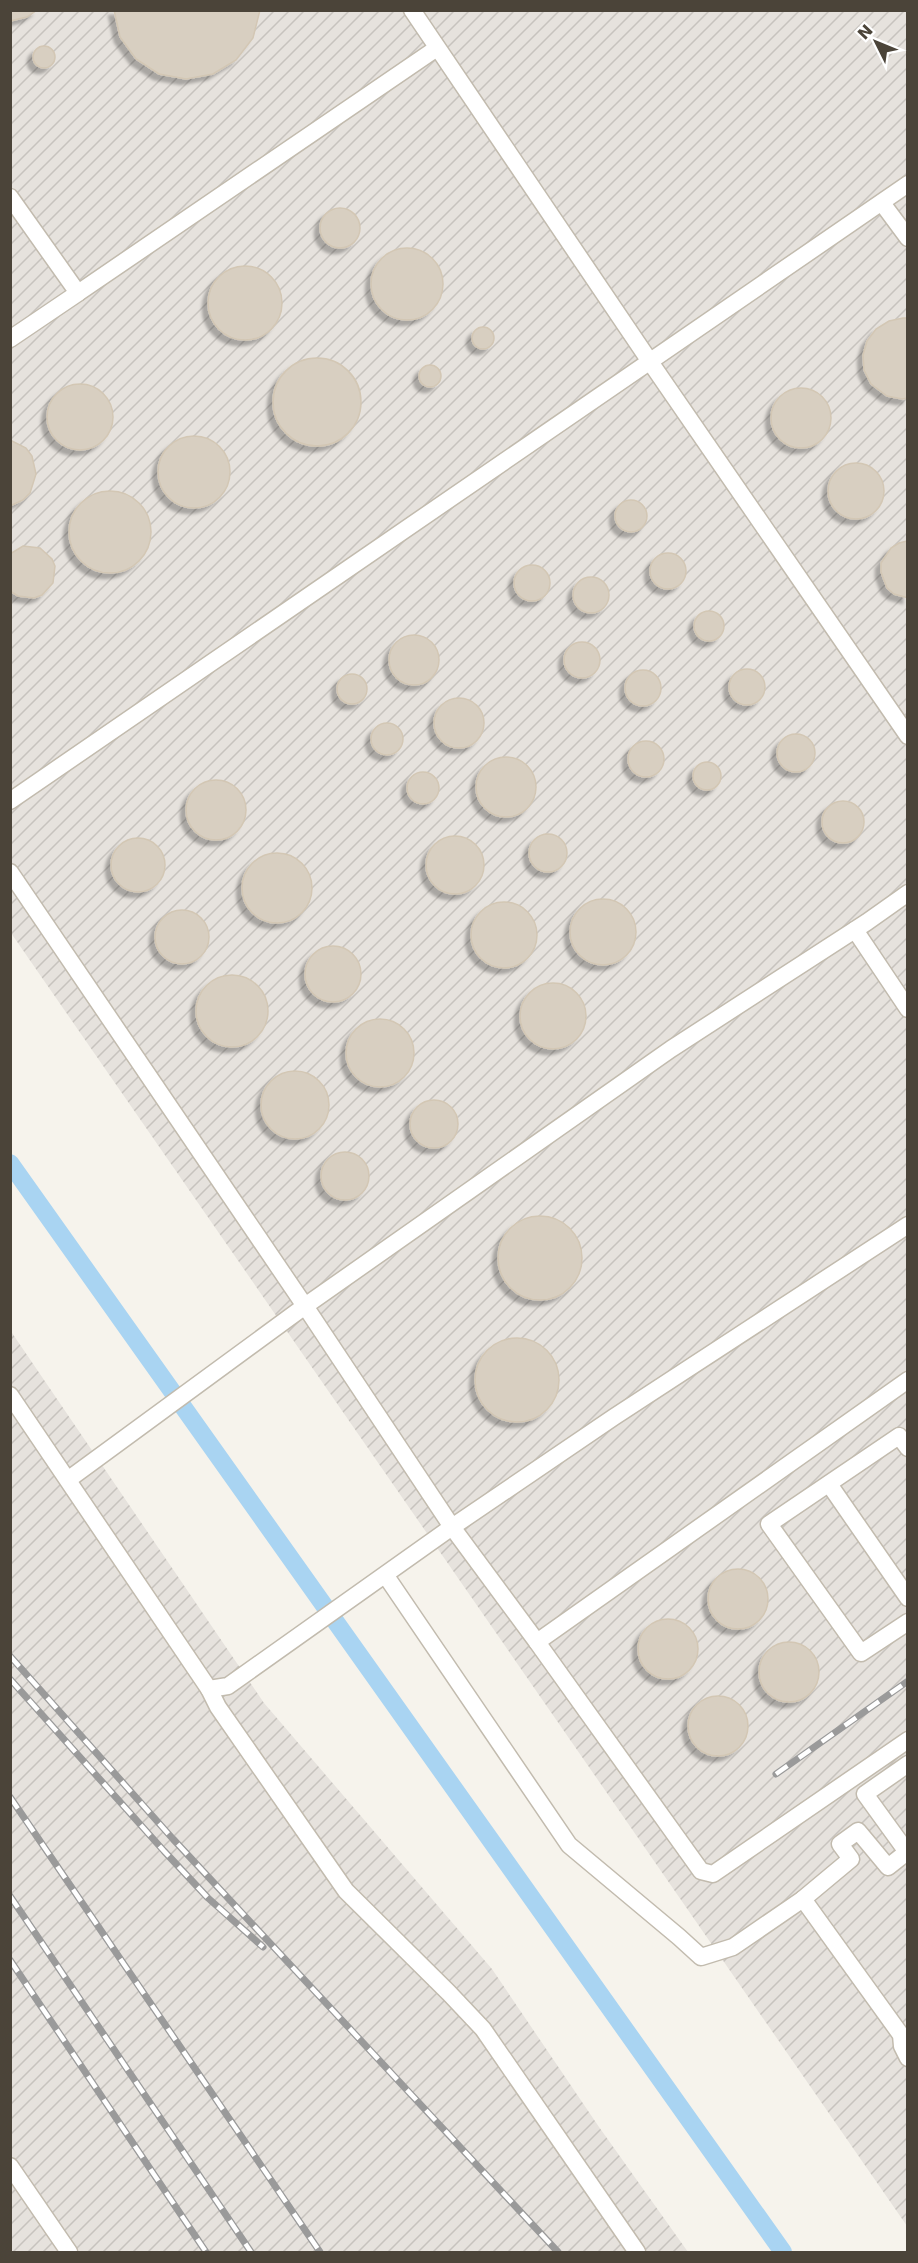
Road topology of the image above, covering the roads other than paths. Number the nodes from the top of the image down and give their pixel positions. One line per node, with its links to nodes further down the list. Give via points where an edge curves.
1 (412, 10): 2 (street)
2 (437, 48): 7 (street); 9 (street)
3 (908, 184): 5 (street)
4 (10, 197): 7 (street)
5 (882, 203): 6 (street); 9 (street)
6 (908, 238)
7 (78, 293): 8 (street)
8 (10, 339)
9 (651, 363): 10 (street); 11 (street)
10 (908, 736)
11 (10, 801)
12 (10, 872): 17 (street)
13 (908, 893): 14 (street)
14 (855, 930): 15 (street); 17 (street, via 672,1049)
15 (908, 1009)
16 (908, 1225): 23 (street)
17 (305, 1306): 21 (street); 23 (street)
18 (908, 1380): 27 (street)
19 (10, 1395): 21 (street)
20 (908, 1448): 22 (street, via 899,1436)
21 (69, 1479): 28 (street)
22 (829, 1484): 25 (street); 26 (street, via 769,1524 861,1653)
23 (452, 1527): 24 (street); 27 (street)
24 (386, 1576): 28 (street, via 228,1686); 31 (street, via 569,1845 701,1958 733,1947)
25 (908, 1598)
26 (908, 1622)
27 (537, 1642): 29 (street, via 701,1871 713,1874)
28 (209, 1689): 35 (street, via 346,1890 483,2029)
29 (908, 1740)
30 (908, 1764): 31 (street, via 865,1794 907,1852 888,1867 858,1831 840,1844 851,1858)
31 (803, 1899): 32 (street, via 901,2036)
32 (908, 2058)
33 (10, 2166): 34 (street)
34 (69, 2253)
35 (637, 2253)

